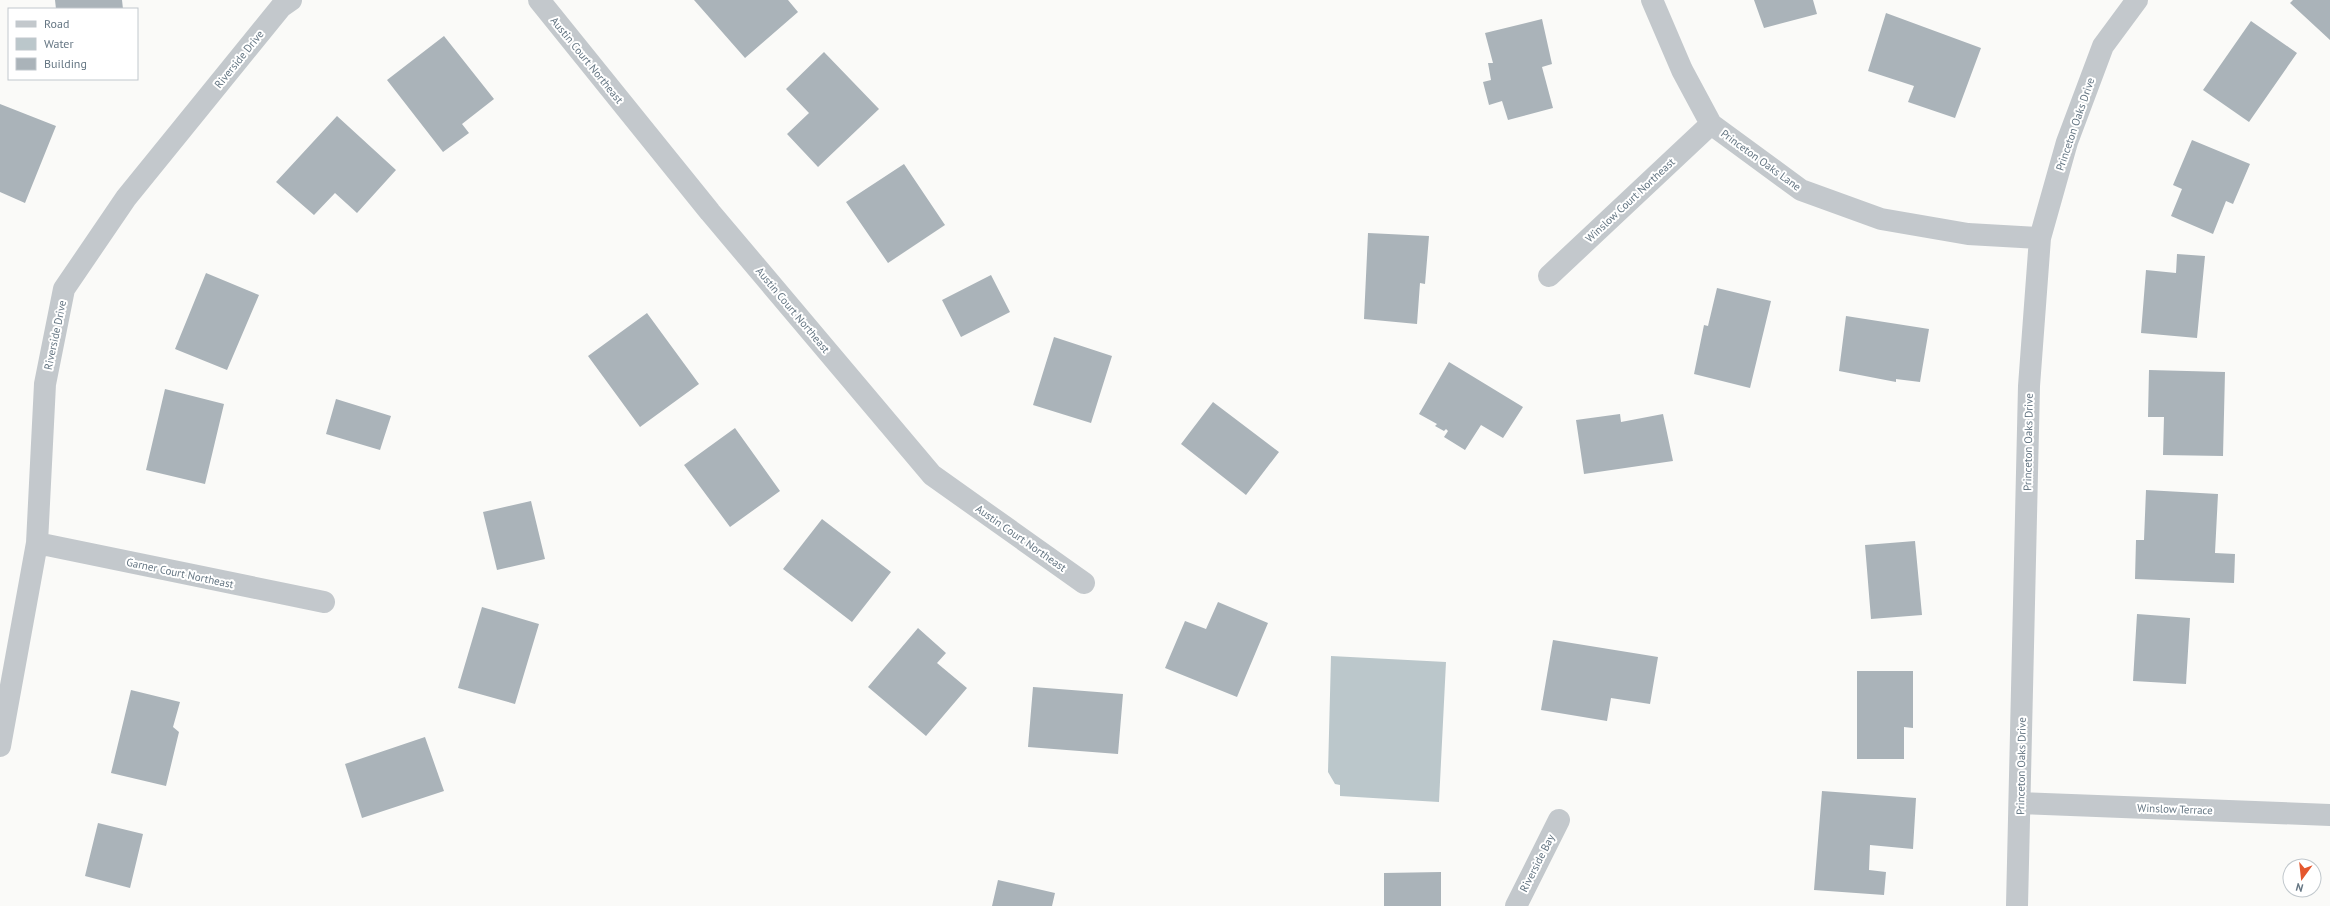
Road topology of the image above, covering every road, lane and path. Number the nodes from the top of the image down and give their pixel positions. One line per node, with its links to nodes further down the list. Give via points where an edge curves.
1 (291, 0): 8 (street, Riverside Drive, via 281,7 126,198 64,289 45,384)
2 (539, 0): 9 (street, Austin Court Northeast, via 710,212 932,475)
3 (1652, 0): 5 (street, Princeton Oaks Lane, via 1682,70)
4 (2137, 0): 6 (street, Princeton Oaks Drive, via 2103,46 2067,142)
5 (1711, 124): 6 (street, Princeton Oaks Lane, via 1801,190 1881,219 1968,234); 7 (street, Winslow Court Northeast)
6 (2040, 238): 12 (street, Princeton Oaks Drive, via 2030,386)
7 (1549, 276)
8 (37, 543): 10 (street, Garner Court Northeast); 11 (street, Riverside Drive)
9 (1084, 583)
10 (324, 602)
11 (0, 746)
12 (2020, 803): 13 (street, Winslow Terrace); 16 (street, Princeton Oaks Drive)
13 (2330, 815)
14 (1559, 820): 15 (street, Riverside Bay)
15 (1516, 906)
16 (2017, 906)

